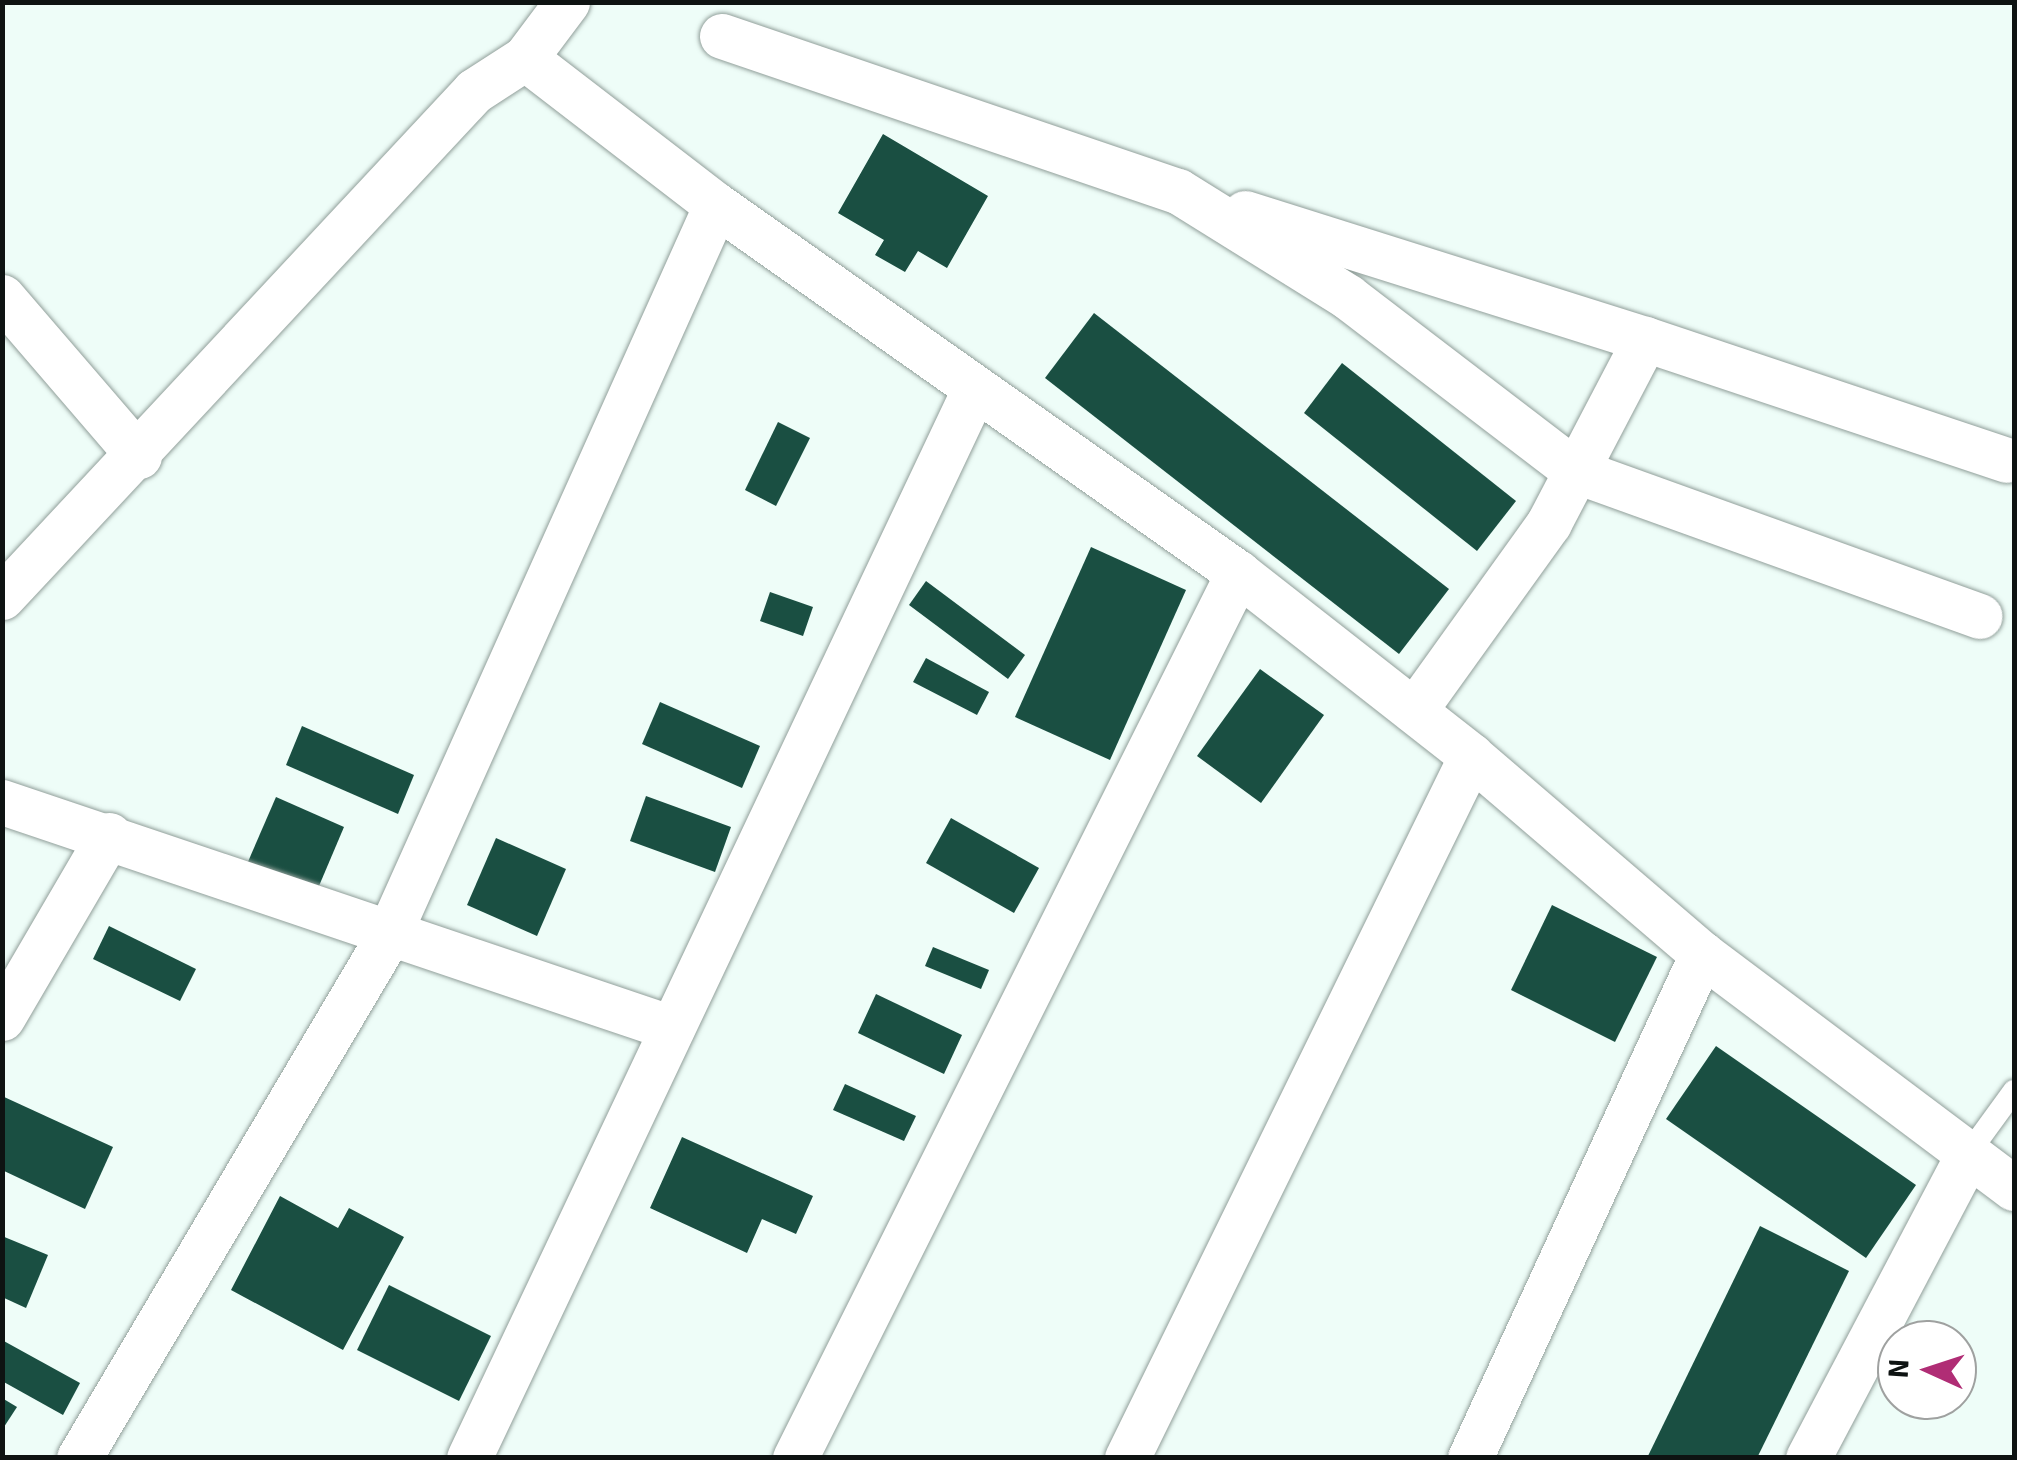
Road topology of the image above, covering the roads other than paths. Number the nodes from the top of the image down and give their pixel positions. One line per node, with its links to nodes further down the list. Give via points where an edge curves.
1 (567, 2): 3 (street)
2 (722, 36): 4 (street)
3 (525, 58): 5 (street); 9 (street, via 474,91)
4 (1178, 192): 7 (street); 11 (street, via 1348,297)
5 (716, 205): 8 (street); 19 (street)
6 (2, 297): 9 (street)
7 (1645, 339): 10 (street); 11 (street)
8 (974, 390): 12 (street); 22 (street)
9 (139, 456): 13 (street)
10 (2006, 460)
11 (1574, 470): 14 (street); 15 (street, via 1549,522)
12 (1238, 573): 15 (street); 28 (street)
13 (2, 597)
14 (1979, 616)
15 (1414, 712): 16 (street)
16 (1471, 756): 20 (street); 29 (street)
17 (2, 802): 18 (street)
18 (109, 835): 19 (street); 21 (street)
19 (387, 938): 22 (street); 26 (street)
20 (1702, 954): 24 (street); 30 (street)
21 (2, 1018)
22 (672, 1028): 27 (street)
23 (2014, 1091): 24 (lane)
24 (1968, 1154): 25 (street); 31 (street)
25 (2014, 1188)
26 (79, 1458)
27 (469, 1458)
28 (795, 1458)
29 (1128, 1458)
30 (1470, 1458)
31 (1808, 1458)

